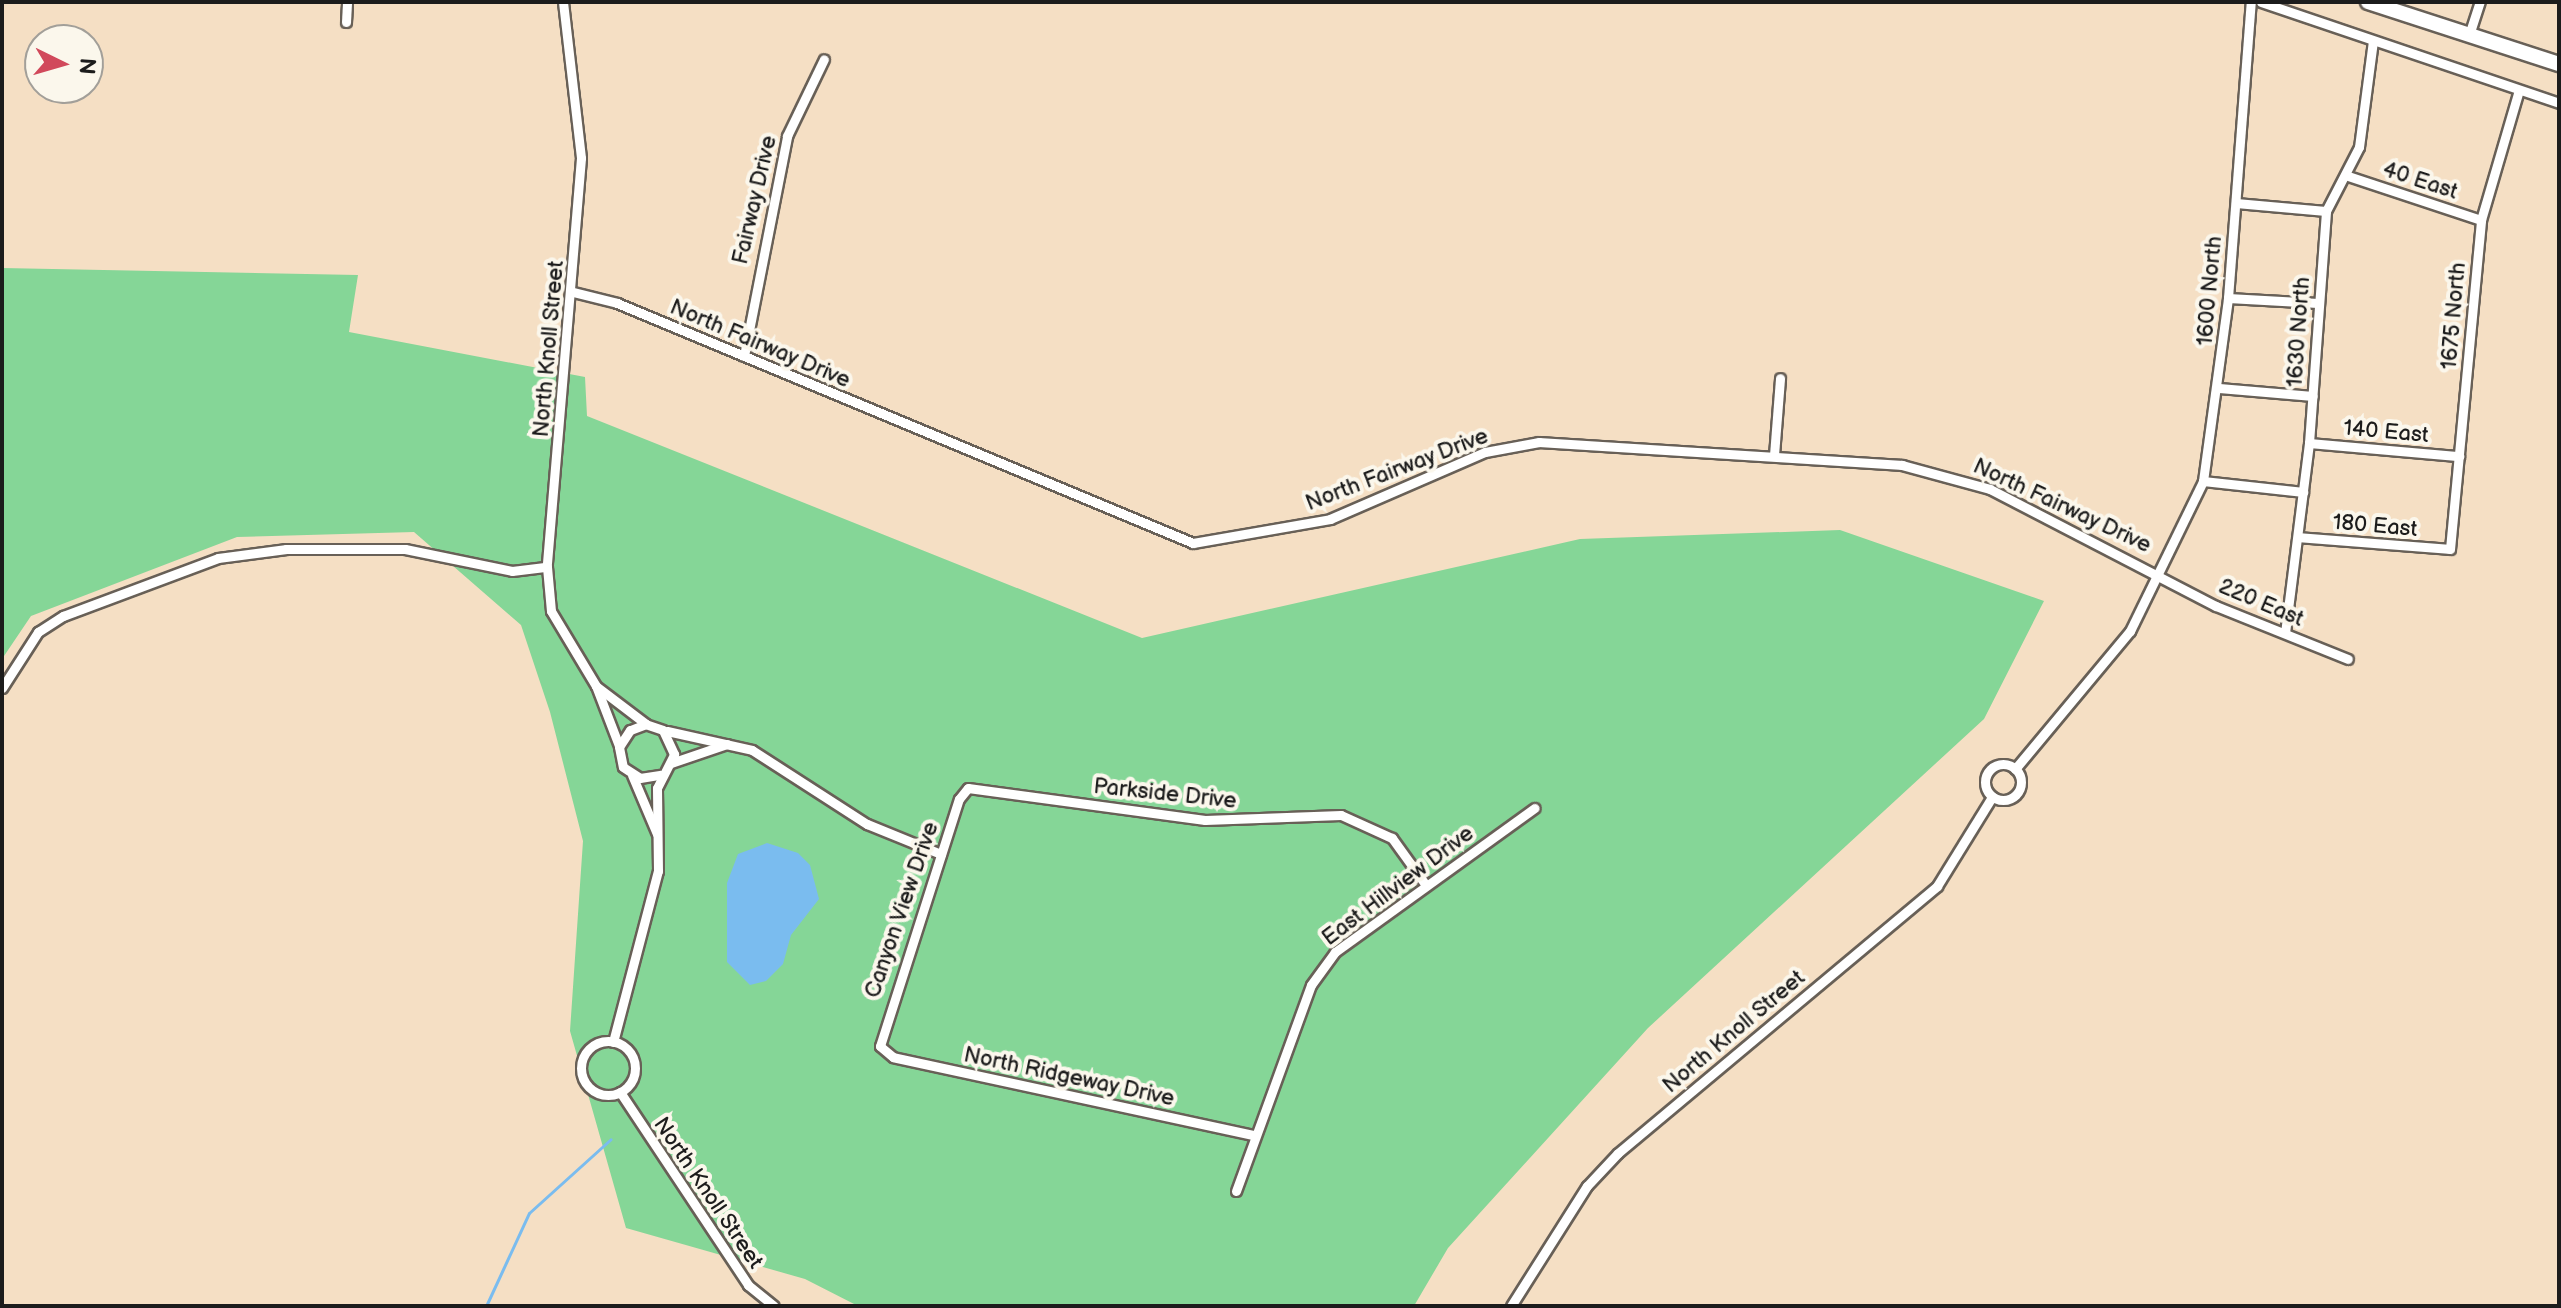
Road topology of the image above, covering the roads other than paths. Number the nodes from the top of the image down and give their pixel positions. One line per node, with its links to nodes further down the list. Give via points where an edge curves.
1 (347, 2): 7 (street)
2 (563, 2): 18 (street, North Knoll Street, via 581,146)
3 (2251, 2): 15 (street, 1600 North)
4 (2261, 2): 9 (street)
5 (2368, 2): 8 (main road)
6 (2480, 2): 8 (street)
7 (346, 22)
8 (2469, 35): 11 (main road)
9 (2373, 41): 12 (street); 14 (street, 1630 North, via 2359,147)
10 (824, 59): 21 (street, Fairway Drive, via 787,136)
11 (2559, 64)
12 (2519, 90): 13 (street); 17 (street, 1675 North)
13 (2559, 103)
14 (2348, 176): 16 (street, 1630 North); 17 (street, 40 East)
15 (2236, 203): 16 (street); 19 (street, 1600 North)
16 (2326, 211): 20 (street, 1630 North)
17 (2481, 220): 27 (street, 1675 North)
18 (573, 292): 21 (street, North Fairway Drive); 32 (street, North Knoll Street)
19 (2228, 298): 20 (street); 23 (street, 1600 North)
20 (2318, 303): 24 (street, 1630 North)
21 (744, 356): 26 (street, North Fairway Drive, via 1193,543 1330,519 1485,452 1539,442)
22 (1780, 378): 26 (street)
23 (2219, 388): 24 (street); 28 (street, 1600 North)
24 (2313, 396): 25 (street, 1630 North)
25 (2309, 443): 27 (street, 140 East); 29 (street, 1630 North)
26 (1774, 455): 33 (street, North Fairway Drive, via 1949,474)
27 (2459, 456): 31 (street, 1675 North)
28 (2203, 481): 29 (street); 33 (street, 1600 North)
29 (2303, 492): 30 (street, 1630 North)
30 (2298, 537): 31 (street, 180 East); 34 (street, 1630 North)
31 (2450, 549)
32 (547, 567): 36 (street, North Knoll Street, via 551,611); 37 (street, via 512,571 405,549 286,549 218,558 63,616 38,632)
33 (2164, 574): 34 (street, 220 East, via 2216,606); 43 (street, North Knoll Street, via 2130,631)
34 (2285, 633): 35 (street, 220 East)
35 (2348, 659)
36 (596, 686): 38 (street, North Knoll Street); 41 (street, North Knoll Street)
37 (2, 688)
38 (646, 724): 39 (street, North Knoll Street); 41 (street, via 630,730)
39 (663, 730): 40 (street, North Knoll Street); 42 (street, via 673,745)
40 (727, 744): 42 (street); 50 (street, North Knoll Street, via 752,750 867,824)
41 (619, 747): 44 (street, North Knoll Street)
42 (671, 763): 45 (street)
43 (2015, 769): 47 (street, North Knoll Street, via 2018,791 2009,800); 47 (street, North Knoll Street, via 1989,771)
44 (632, 775): 45 (street); 49 (street, North Knoll Street)
45 (660, 775): 49 (street, North Knoll Street)
46 (968, 788): 50 (street, Canyon View Drive); 51 (street, Parkside Drive, via 1205,820 1341,815 1392,838)
47 (1992, 797): 58 (street, North Knoll Street, via 1937,886 1597,1175)
48 (1535, 808): 51 (street, East Hillview Drive)
49 (657, 834): 52 (street, North Knoll Street, via 658,871)
50 (941, 854): 53 (street, Canyon View Drive)
51 (1425, 884): 55 (street, East Hillview Drive, via 1335,952 1311,985)
52 (613, 1042): 54 (street, via 635,1064); 54 (street, via 592,1046 582,1075 601,1094)
53 (880, 1046): 55 (street, North Ridgeway Drive, via 893,1057)
54 (620, 1092): 57 (street, North Knoll Street)
55 (1253, 1135): 56 (street, East Hillview Drive)
56 (1236, 1191)
57 (768, 1305)
58 (1511, 1306)

